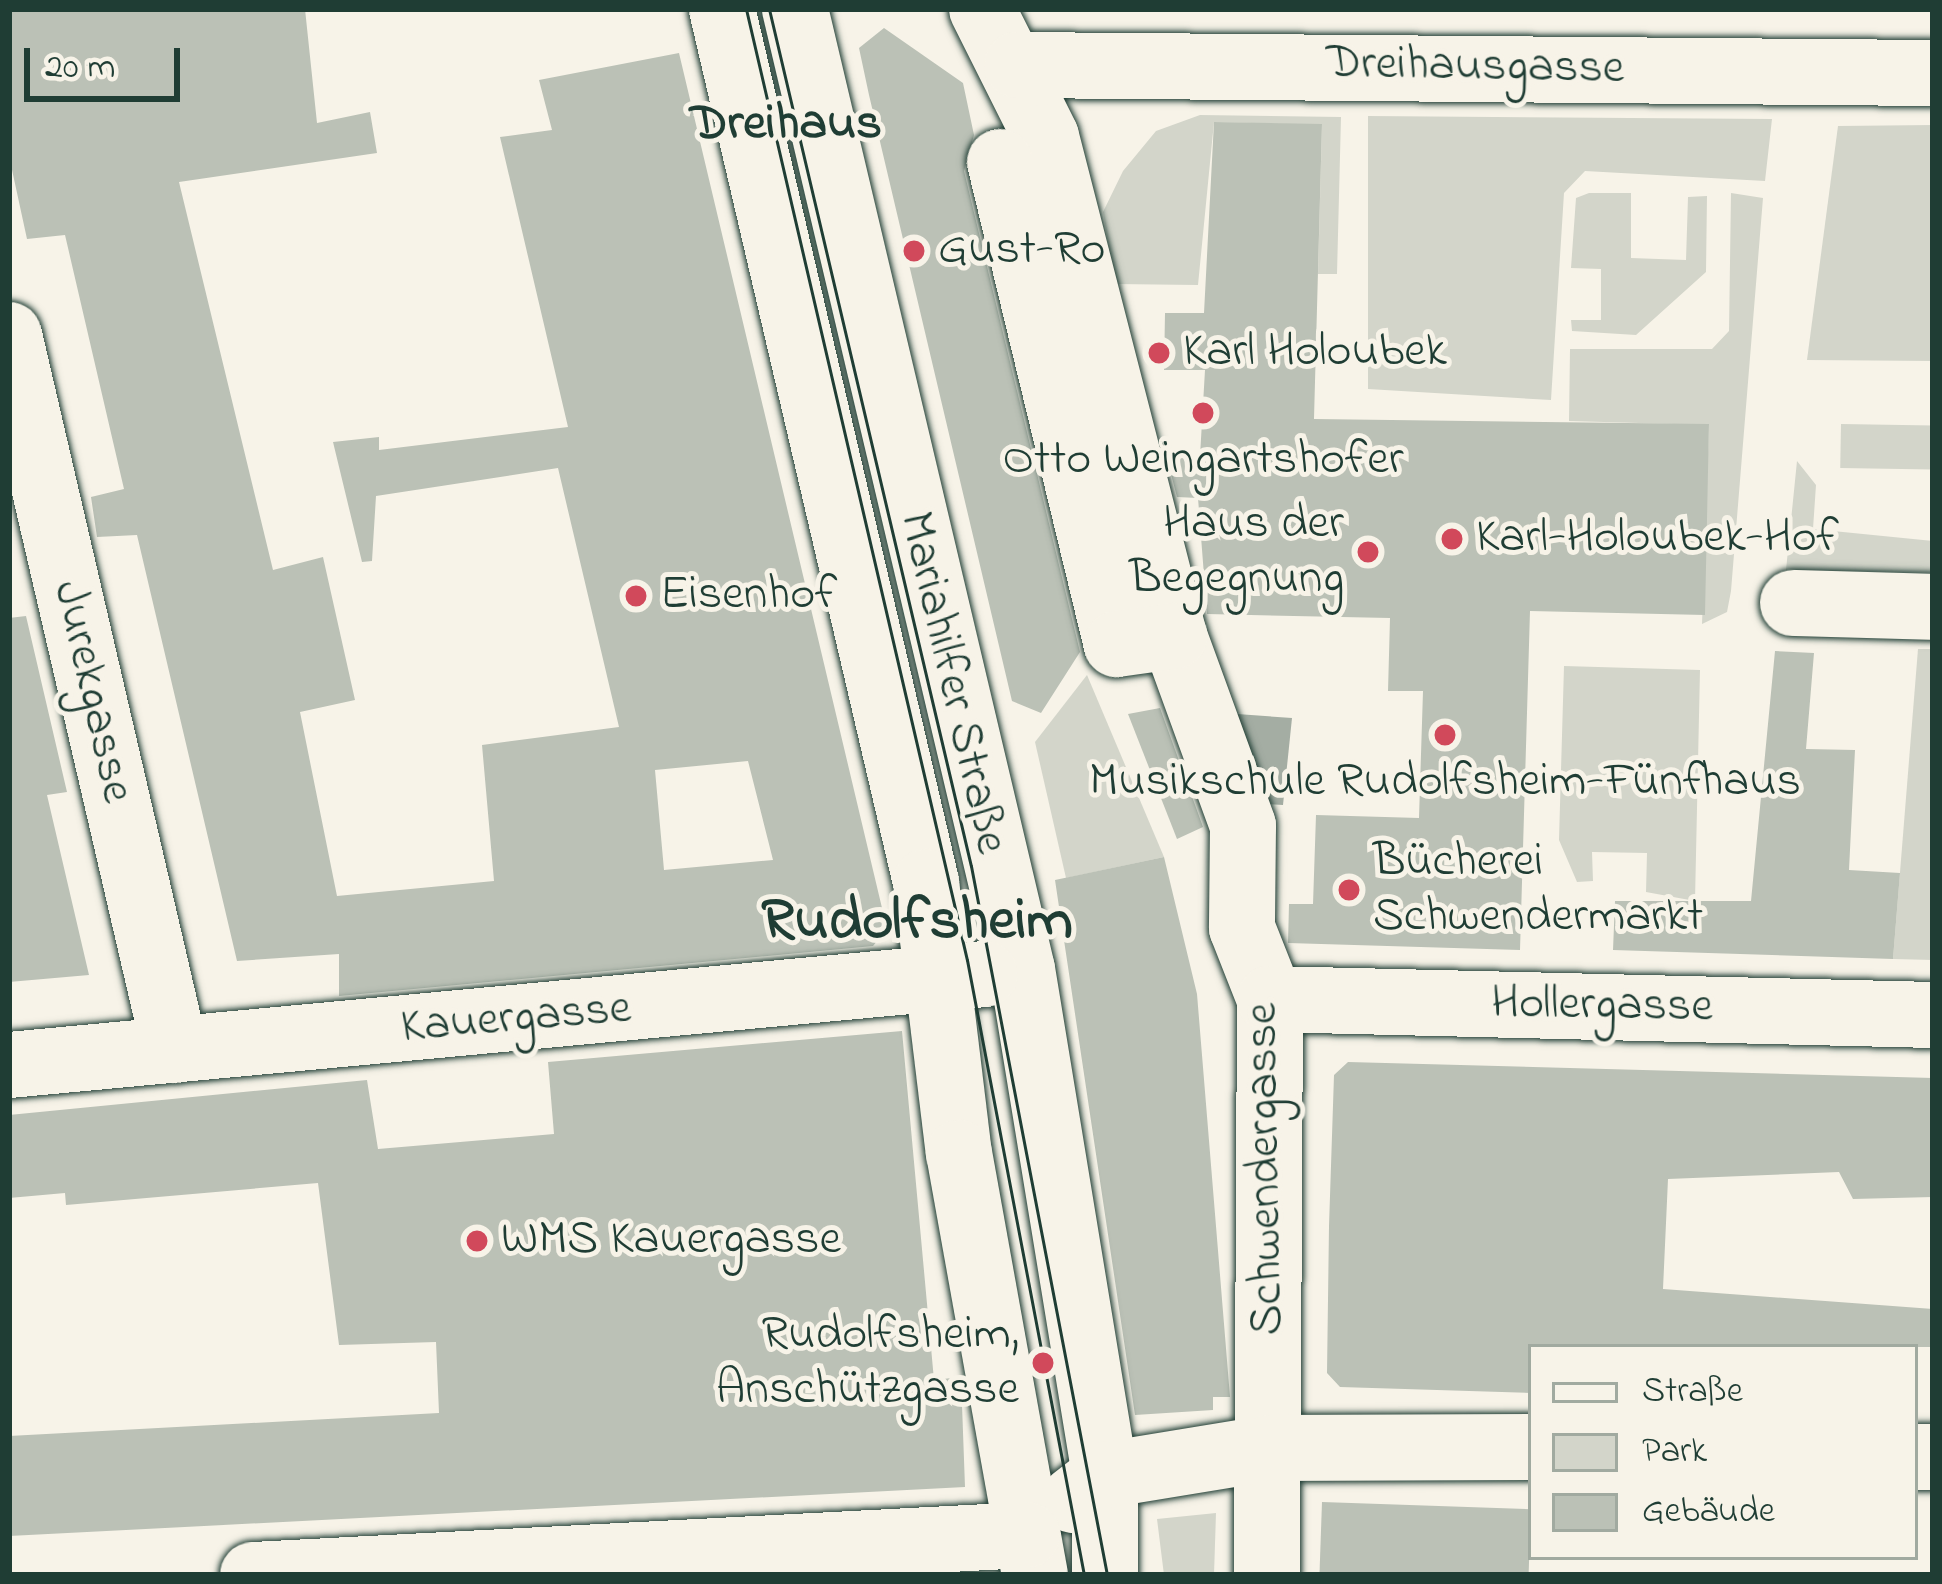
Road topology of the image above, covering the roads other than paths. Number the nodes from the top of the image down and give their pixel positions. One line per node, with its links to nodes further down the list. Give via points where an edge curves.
1 (722, 9): 8 (street, Mariahilfer Straße)
2 (795, 9): 7 (street, Mariahilfer Straße)
3 (982, 9): 4 (street, Schwendergasse, via 994,44)
4 (1017, 65): 5 (street, Dreihausgasse); 12 (street, Schwendergasse, via 1046,137)
5 (1933, 74)
6 (1000, 162): 12 (street, via 1117,644)
7 (864, 305): 8 (street); 13 (street, Mariahilfer Straße)
8 (796, 319): 14 (street, Mariahilfer Straße)
9 (9, 335): 17 (street, Jurekgasse)
10 (1793, 603): 11 (street)
11 (1933, 607)
12 (1174, 636): 15 (street, Schwendergasse, via 1244,826 1242,928)
13 (1022, 969): 14 (street, Kauergasse); 21 (street, Mariahilfer Straße)
14 (941, 979): 17 (street, Kauergasse); 22 (street, Mariahilfer Straße, via 959,1153)
15 (1270, 999): 16 (street, Hollergasse); 20 (street, Schwendergasse)
16 (1933, 1015)
17 (175, 1050): 18 (street, Kauergasse)
18 (9, 1066)
19 (1528, 1447): 20 (street)
20 (1270, 1448): 21 (street); 25 (street, Schwendergasse)
21 (1106, 1474): 22 (street); 24 (street, Mariahilfer Straße)
22 (1027, 1562): 23 (street)
23 (253, 1575)
24 (1105, 1575)
25 (1267, 1575)

